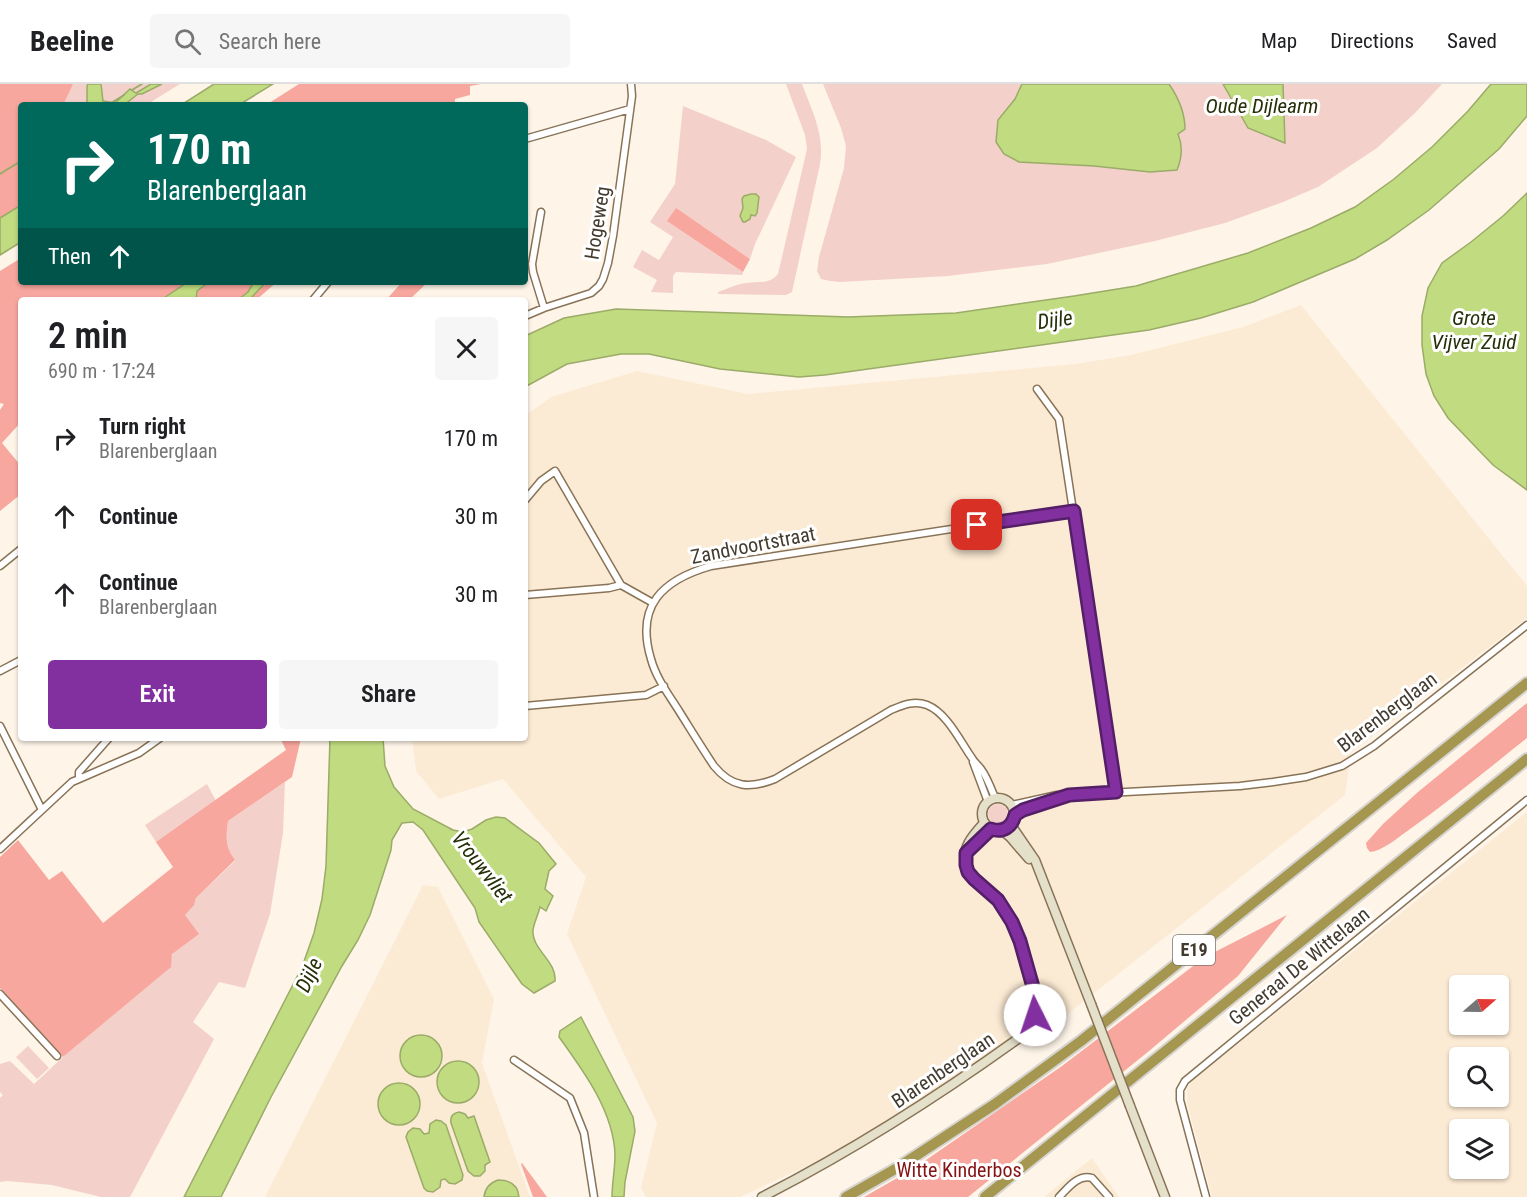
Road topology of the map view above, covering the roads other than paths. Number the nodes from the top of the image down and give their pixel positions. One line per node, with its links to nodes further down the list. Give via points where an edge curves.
1 (631, 84): 2 (street, Hogeweg)
2 (630, 109): 3 (street); 7 (street, Hogeweg, via 603,279 591,292)
3 (528, 138)
4 (541, 212): 7 (street, via 532,264)
5 (326, 285): 6 (street)
6 (316, 297)
7 (544, 308): 8 (street, Hogeweg)
8 (528, 315)
9 (1037, 389): 11 (street, via 1059,419)
10 (528, 496): 14 (street, via 555,471)
11 (1074, 511): 16 (street, Zandvoortstraat, via 711,566 673,581); 28 (street)
12 (18, 551): 13 (street)
13 (0, 566)
14 (621, 585): 15 (street); 16 (street)
15 (528, 595)
16 (653, 603): 21 (street, Zandvoortstraat, via 646,636 651,661)
17 (1527, 625): 28 (street, Blarenberglaan, via 1374,746 1342,766 1273,783)
18 (18, 662): 19 (street)
19 (0, 671)
20 (1527, 683): 45 (highway, E19, via 1081,1041 995,1104)
21 (664, 686): 22 (street, via 646,695); 30 (street, Zandvoortstraat, via 714,766 740,785 775,779 905,704 928,705 954,729)
22 (528, 706)
23 (0, 726): 33 (street)
24 (106, 741): 27 (street, via 79,772)
25 (156, 741): 27 (street, via 139,753)
26 (1527, 759): 46 (highway)
27 (79, 778): 33 (street)
28 (1116, 792): 29 (street, Blarenberglaan)
29 (1069, 795): 32 (street, Blarenberglaan); 34 (street, Blarenberglaan)
30 (991, 800): 32 (street, via 1005,799); 36 (street, via 982,814)
31 (1527, 800): 50 (street, Generaal De Wittelaan, via 1185,1081 1180,1100)
32 (1012, 805): 34 (street)
33 (42, 810): 38 (street)
34 (1015, 815): 35 (street)
35 (1011, 825): 37 (street); 39 (street)
36 (988, 826): 37 (street); 44 (street, Blarenberglaan, via 969,840 966,865 974,879 1006,911 1020,941 1036,1001 1032,1023 1019,1038 910,1113)
37 (1002, 830): 39 (street)
38 (1, 847)
39 (1040, 874): 49 (street, bridge)
40 (2, 999): 41 (street)
41 (57, 1056)
42 (514, 1060): 43 (street, via 570,1098 584,1133)
43 (594, 1197)
44 (762, 1197)
45 (846, 1197)
46 (985, 1197)
47 (1059, 1197): 48 (street, via 1079,1178 1089,1177)
48 (1109, 1197)
49 (1165, 1197)
50 (1206, 1197)

